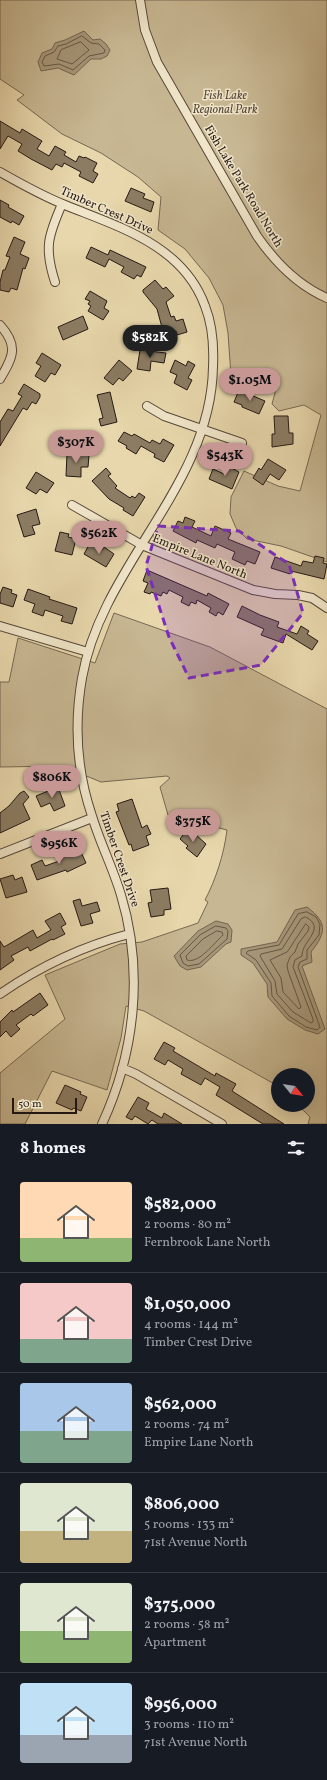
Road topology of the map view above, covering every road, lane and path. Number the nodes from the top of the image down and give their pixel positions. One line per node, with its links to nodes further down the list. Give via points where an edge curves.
1 (140, 0): 5 (street, Fish Lake Park Road North, via 145,30 157,62 257,236 291,276)
2 (0, 172): 3 (street, Timber Crest Drive)
3 (62, 204): 4 (street, via 49,238 48,253); 9 (street, Timber Crest Drive, via 151,242 178,264 198,289 213,337 213,390)
4 (55, 282)
5 (327, 298)
6 (0, 325): 7 (street, via 11,340 13,348 10,361)
7 (0, 379)
8 (147, 406): 9 (street, via 164,416)
9 (203, 430): 10 (street); 12 (street, Timber Crest Drive, via 188,466)
10 (242, 443)
11 (72, 505): 12 (street, Empire Lane North)
12 (142, 545): 13 (street, Empire Lane North, via 253,590 312,598); 15 (street, Timber Crest Drive, via 109,601)
13 (327, 608)
14 (0, 626): 15 (street)
15 (88, 652): 16 (street, Timber Crest Drive, via 82,678 78,739 81,773)
16 (92, 818): 17 (street); 18 (street, Timber Crest Drive, via 120,891)
17 (0, 854)
18 (129, 934): 19 (street, via 79,950 47,965); 20 (street, Timber Crest Drive, via 134,996 130,1039)
19 (0, 994)
20 (122, 1068): 21 (street, Timber Crest Drive); 22 (street)
21 (102, 1124)
22 (222, 1124)

